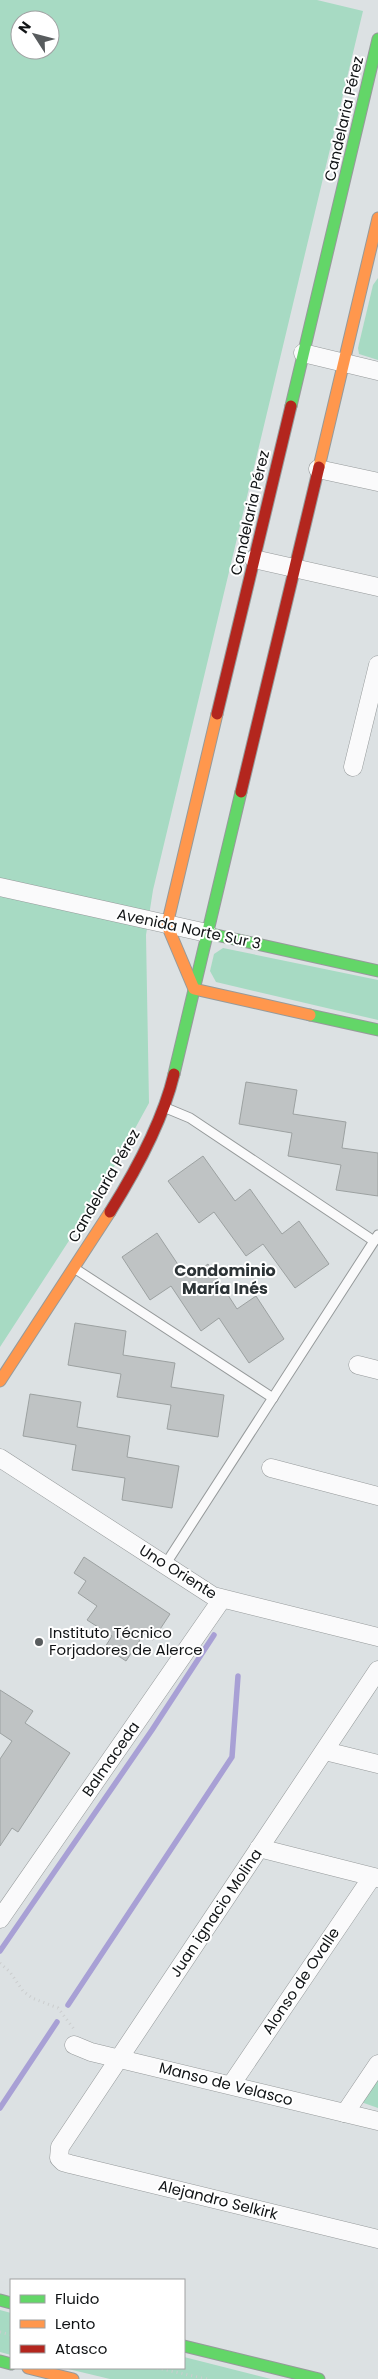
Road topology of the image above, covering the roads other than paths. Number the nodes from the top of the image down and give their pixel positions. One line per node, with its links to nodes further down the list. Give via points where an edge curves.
1 (378, 40): 4 (street, Candelaria Pérez)
2 (378, 218): 3 (street, Candelaria Pérez)
3 (372, 269): 5 (street, Candelaria Pérez)
4 (303, 354): 5 (street); 9 (street, Candelaria Pérez)
5 (343, 363): 6 (street); 7 (street, Candelaria Pérez)
6 (378, 371)
7 (318, 469): 8 (street); 10 (street, Candelaria Pérez)
8 (378, 482)
9 (254, 559): 10 (street); 15 (street, Candelaria Pérez)
10 (294, 568): 11 (street); 16 (street, Candelaria Pérez)
11 (378, 587)
12 (378, 665): 13 (street)
13 (353, 768)
14 (0, 887): 15 (street, Avenida Norte Sur 3)
15 (167, 924): 16 (street, Avenida Norte Sur 3); 18 (street)
16 (207, 933): 17 (street, Avenida Norte Sur 3); 18 (street, Candelaria Pérez)
17 (378, 971)
18 (194, 989): 19 (street); 20 (street, Candelaria Pérez)
19 (378, 1030)
20 (165, 1108): 21 (lane, via 190,1118); 22 (street, Candelaria Pérez, via 115,1204)
21 (376, 1238): 26 (lane)
22 (73, 1268): 25 (street, Candelaria Pérez); 26 (lane)
23 (358, 1365): 24 (street)
24 (378, 1370)
25 (0, 1381)
26 (273, 1398): 30 (lane)
27 (0, 1458): 30 (street, Uno Oriente)
28 (271, 1468): 29 (street)
29 (378, 1496)
30 (164, 1565): 31 (street, Uno Oriente)
31 (222, 1599): 32 (street, Uno Oriente); 38 (street, Balmaceda)
32 (378, 1637)
33 (378, 1670): 34 (street, Juan ignacio Molina)
34 (325, 1750): 35 (street); 36 (street, Juan ignacio Molina)
35 (378, 1764)
36 (259, 1848): 37 (street); 40 (street, Juan ignacio Molina)
37 (375, 1877): 42 (street, Alonso de Ovalle)
38 (0, 1919)
39 (74, 2045): 40 (street, Manso de Velasco)
40 (119, 2058): 42 (street, Manso de Velasco); 45 (street, Juan ignacio Molina, via 60,2147)
41 (378, 2064): 43 (street)
42 (231, 2085): 43 (street, Manso de Velasco)
43 (345, 2113): 44 (street, Manso de Velasco)
44 (378, 2120)
45 (59, 2158): 46 (street, Alejandro Selkirk, via 70,2164)
46 (378, 2239)
47 (185, 2346): 50 (street)
48 (32, 2369): 49 (street)
49 (73, 2379)
50 (319, 2379)

